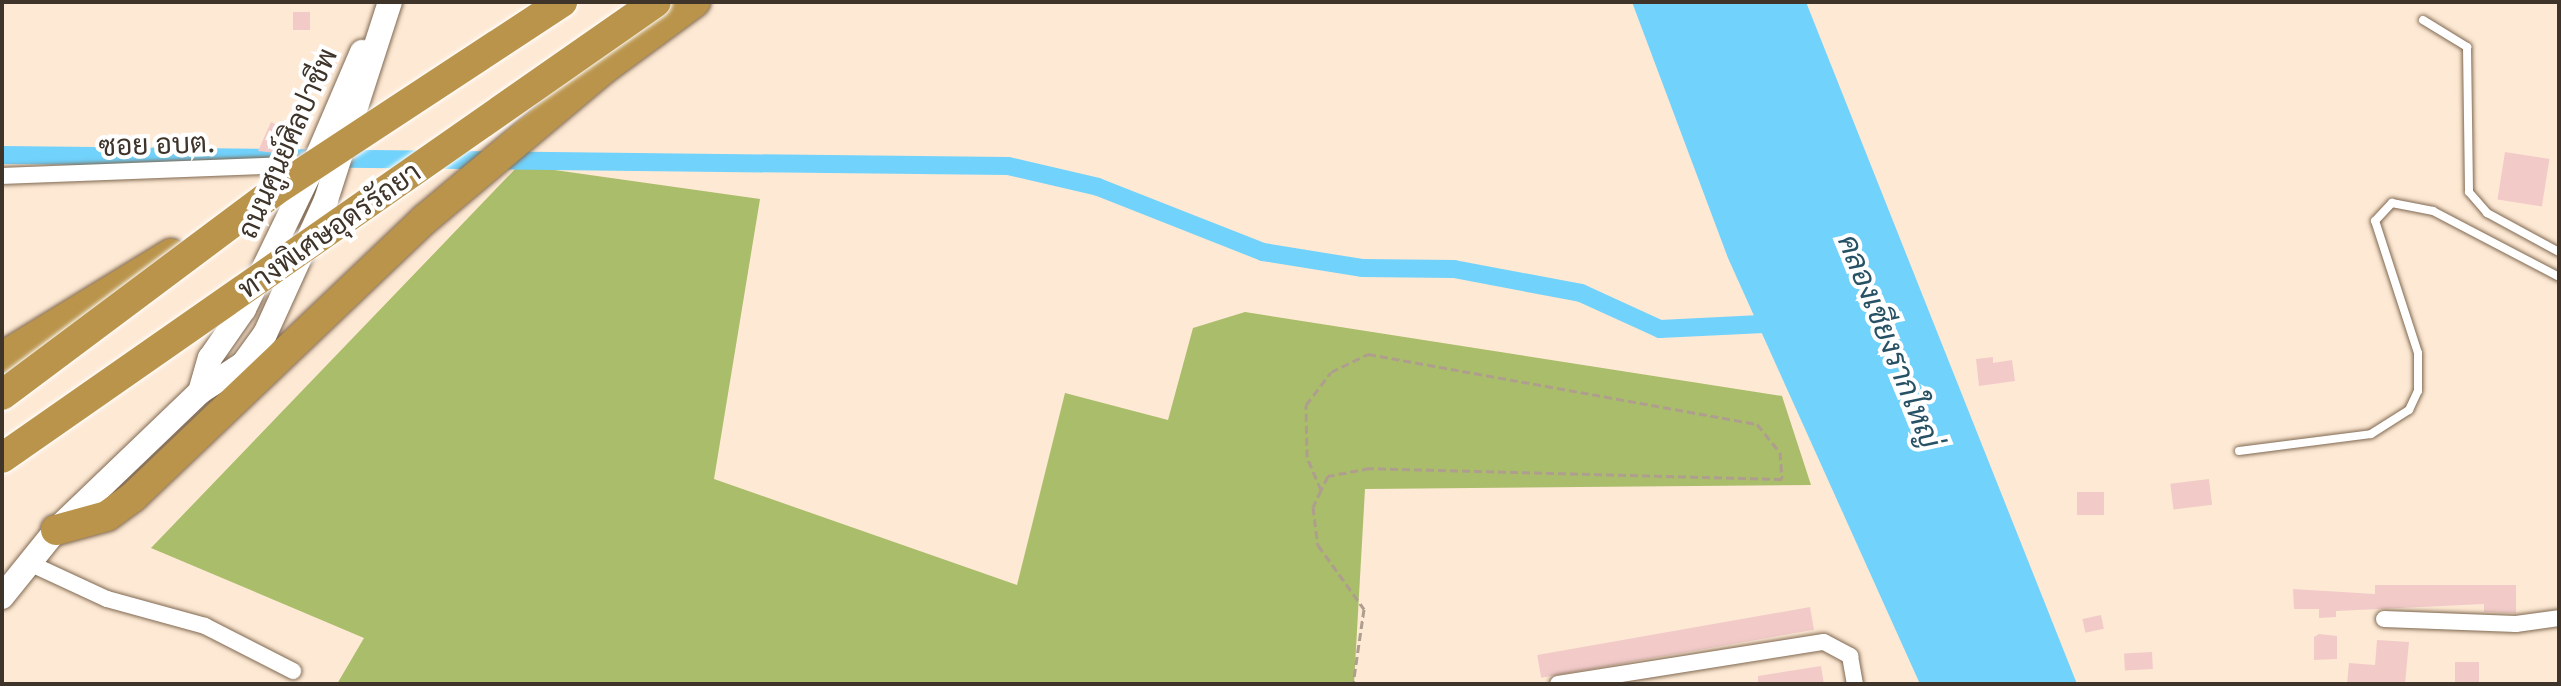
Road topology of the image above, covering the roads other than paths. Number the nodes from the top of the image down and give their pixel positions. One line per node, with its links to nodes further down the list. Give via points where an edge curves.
1 (382, 2): 7 (main road, ถนนศูนย์ศิลปาชีพ)
2 (390, 2): 13 (main road, ถนนศูนย์ศิลปาชีพ, via 356,116 288,291 243,364)
3 (562, 2): 9 (highway, bridge)
4 (656, 2): 16 (highway, ทางพิเศษอุดรรัถยา, bridge)
5 (695, 2): 17 (highway, via 605,68 345,290 133,497 107,516)
6 (2423, 20): 10 (lane, via 2467,47 2469,192 2487,213)
7 (314, 164): 8 (street, ซอย อบต.); 13 (main road, ถนนศูนย์ศิลปาชีพ, via 244,309 210,358)
8 (2, 176)
9 (273, 192): 12 (highway, bridge); 14 (highway, bridge)
10 (2559, 252)
11 (2559, 277): 15 (lane, via 2433,211 2392,203 2375,221 2418,353 2418,391 2409,410 2371,434)
12 (2, 357)
13 (200, 392): 17 (main road, ถนนศูนย์ศิลปาชีพ)
14 (2, 395)
15 (2239, 451)
16 (2, 458)
17 (56, 530): 18 (main road, ถนนศูนย์ศิลปาชีพ)
18 (27, 562): 19 (main road, ถนนศูนย์ศิลปาชีพ); 22 (street, via 107,599 205,626)
19 (2, 597)
20 (2559, 618): 21 (street, via 2516,624)
21 (2384, 619)
22 (293, 671)
23 (1617, 680): 24 (street); 25 (street, via 1824,642 1850,656)
24 (1558, 684)
25 (1855, 684)

